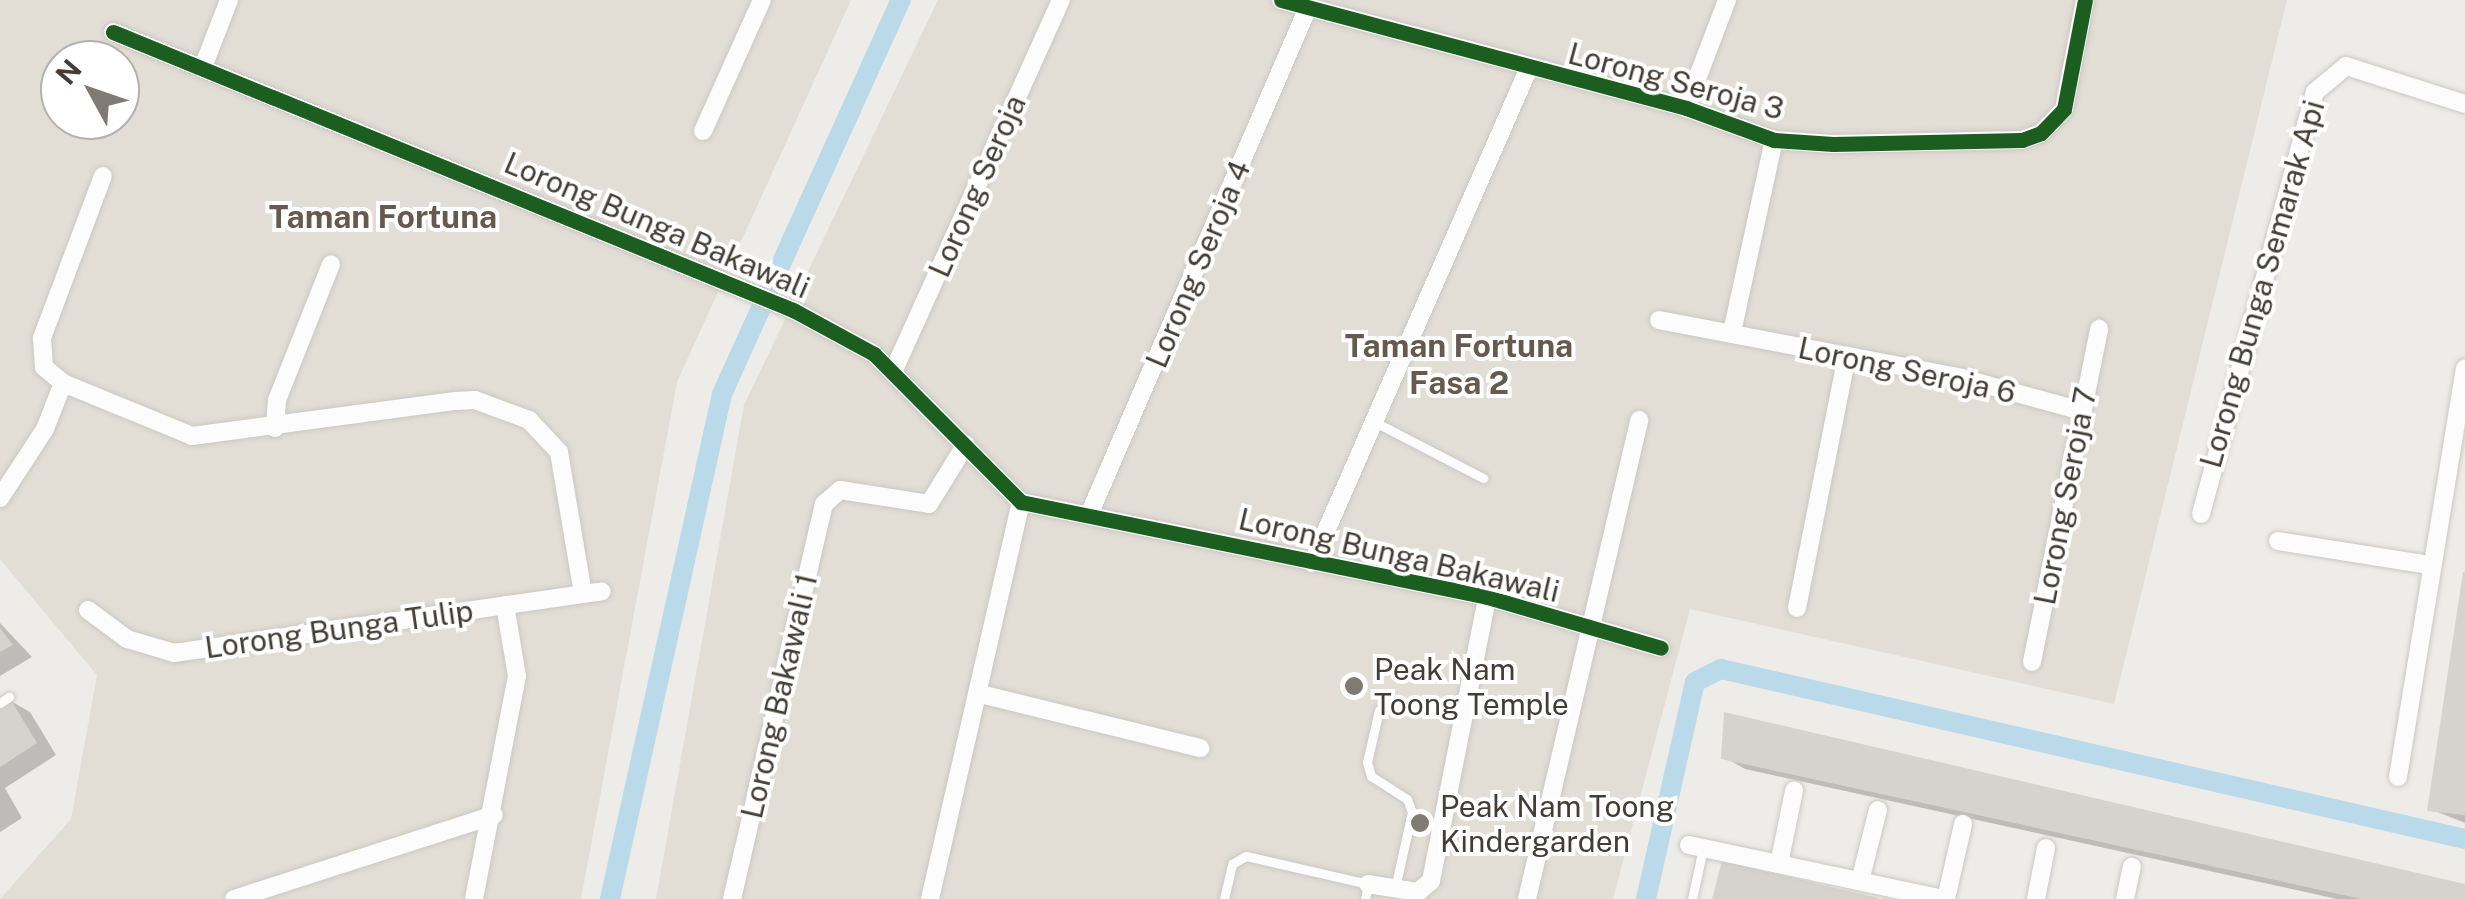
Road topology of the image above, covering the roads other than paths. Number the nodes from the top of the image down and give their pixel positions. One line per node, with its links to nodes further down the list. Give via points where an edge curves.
1 (228, 0): 9 (street)
2 (762, 0): 13 (street)
3 (1061, 0): 22 (street, Lorong Seroja)
4 (1280, 0): 7 (street, Lorong Seroja 3)
5 (1727, 0): 12 (street, Lorong Seroja 3)
6 (2085, 0): 14 (street, Lorong Seroja 3, via 2064,109 2041,133 2022,140)
7 (1306, 12): 10 (street, Lorong Seroja 3); 33 (street, Lorong Seroja 4)
8 (113, 32): 9 (street, Lorong Bunga Bakawali)
9 (202, 67): 22 (street, Lorong Bunga Bakawali, via 743,286 874,354)
10 (1528, 70): 12 (street, Lorong Seroja 3); 26 (street)
11 (2465, 104): 32 (street, Lorong Bunga Semarak Api, via 2346,66 2315,92)
12 (1686, 108): 14 (street, Lorong Seroja 3)
13 (702, 131)
14 (1774, 140): 19 (street)
15 (103, 176): 23 (street, via 42,338 44,368)
16 (330, 264): 27 (street, via 277,400)
17 (1659, 320): 19 (street, Lorong Seroja 6)
18 (2098, 329): 24 (street, Lorong Seroja 7)
19 (1732, 332): 20 (street, Lorong Seroja 6)
20 (1847, 356): 24 (street, Lorong Seroja 6); 39 (street)
21 (2465, 368): 36 (street)
22 (894, 372): 28 (street, Lorong Bunga Bakawali)
23 (63, 383): 27 (street, via 192,436); 30 (street, via 45,429)
24 (2082, 411): 43 (street, Lorong Seroja 7)
25 (1639, 420): 41 (street)
26 (1375, 422): 29 (lane); 35 (street)
27 (275, 428): 38 (street, Lorong Bunga Tulip, via 456,401 529,420 559,452 592,593)
28 (966, 444): 31 (street, Lorong Bunga Bakawali); 62 (street, Lorong Bakawali 1, via 929,504 840,490 830,495)
29 (1483, 478)
30 (0, 498)
31 (1021, 502): 33 (street, Lorong Bunga Bakawali); 44 (street)
32 (2201, 514)
33 (1089, 515): 35 (street, Lorong Bunga Bakawali)
34 (2278, 541): 36 (street)
35 (1312, 563): 37 (street, Lorong Bunga Bakawali)
36 (2430, 565): 47 (street)
37 (1486, 596): 41 (street, Lorong Bunga Bakawali); 57 (street, via 1431,881 1418,892)
38 (506, 605): 40 (street, Lorong Bunga Tulip, via 174,653 126,639); 50 (street, via 517,676)
39 (1797, 608)
40 (88, 610)
41 (1592, 628): 42 (street, Lorong Bunga Bakawali); 64 (street)
42 (1661, 648)
43 (2032, 662)
44 (980, 694): 46 (street); 59 (street)
45 (1380, 710): 57 (lane, via 1367,762 1371,776 1407,798 1412,812)
46 (1200, 748)
47 (2398, 777)
48 (1794, 790): 54 (street)
49 (1878, 810): 56 (street)
50 (494, 815): 60 (street); 61 (street)
51 (1963, 824): 66 (street)
52 (1696, 846): 54 (street); 65 (lane)
53 (2046, 848): 67 (street)
54 (1779, 864): 56 (street)
55 (2132, 867): 68 (street)
56 (1860, 882): 66 (street)
57 (1395, 888): 58 (street)
58 (1367, 892): 63 (lane, via 1242,856 1232,864)
59 (936, 898)
60 (234, 899)
61 (474, 899)
62 (732, 899)
63 (1224, 899)
64 (1527, 899)
65 (1692, 899)
66 (1944, 899)
67 (2036, 899)
68 (2125, 899)

